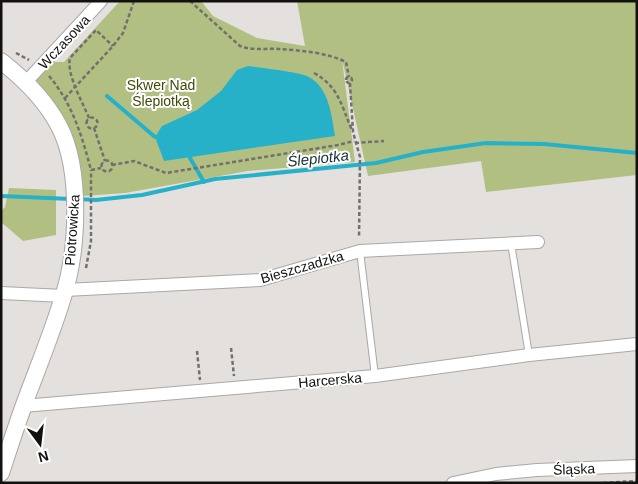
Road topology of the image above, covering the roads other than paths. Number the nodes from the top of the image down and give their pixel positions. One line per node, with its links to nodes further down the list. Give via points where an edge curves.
1 (101, 1): 3 (street, Wczasowa)
2 (8, 57): 3 (street, Piotrowicka)
3 (26, 82): 8 (street, Piotrowicka, via 60,127 82,180)
4 (538, 242): 5 (street, Bieszczadzka)
5 (511, 243): 6 (street, Bieszczadzka); 10 (lane)
6 (360, 251): 8 (street, Bieszczadzka, via 260,280); 11 (lane)
7 (1, 293): 8 (street, Bieszczadzka)
8 (64, 293): 12 (street, Piotrowicka)
9 (637, 344): 10 (street, Harcerska)
10 (529, 355): 11 (street, Harcerska)
11 (375, 376): 12 (street, Harcerska)
12 (23, 406): 14 (street, Piotrowicka)
13 (637, 466): 15 (street, Śląska, via 536,470)
14 (1, 473)
15 (453, 483)

